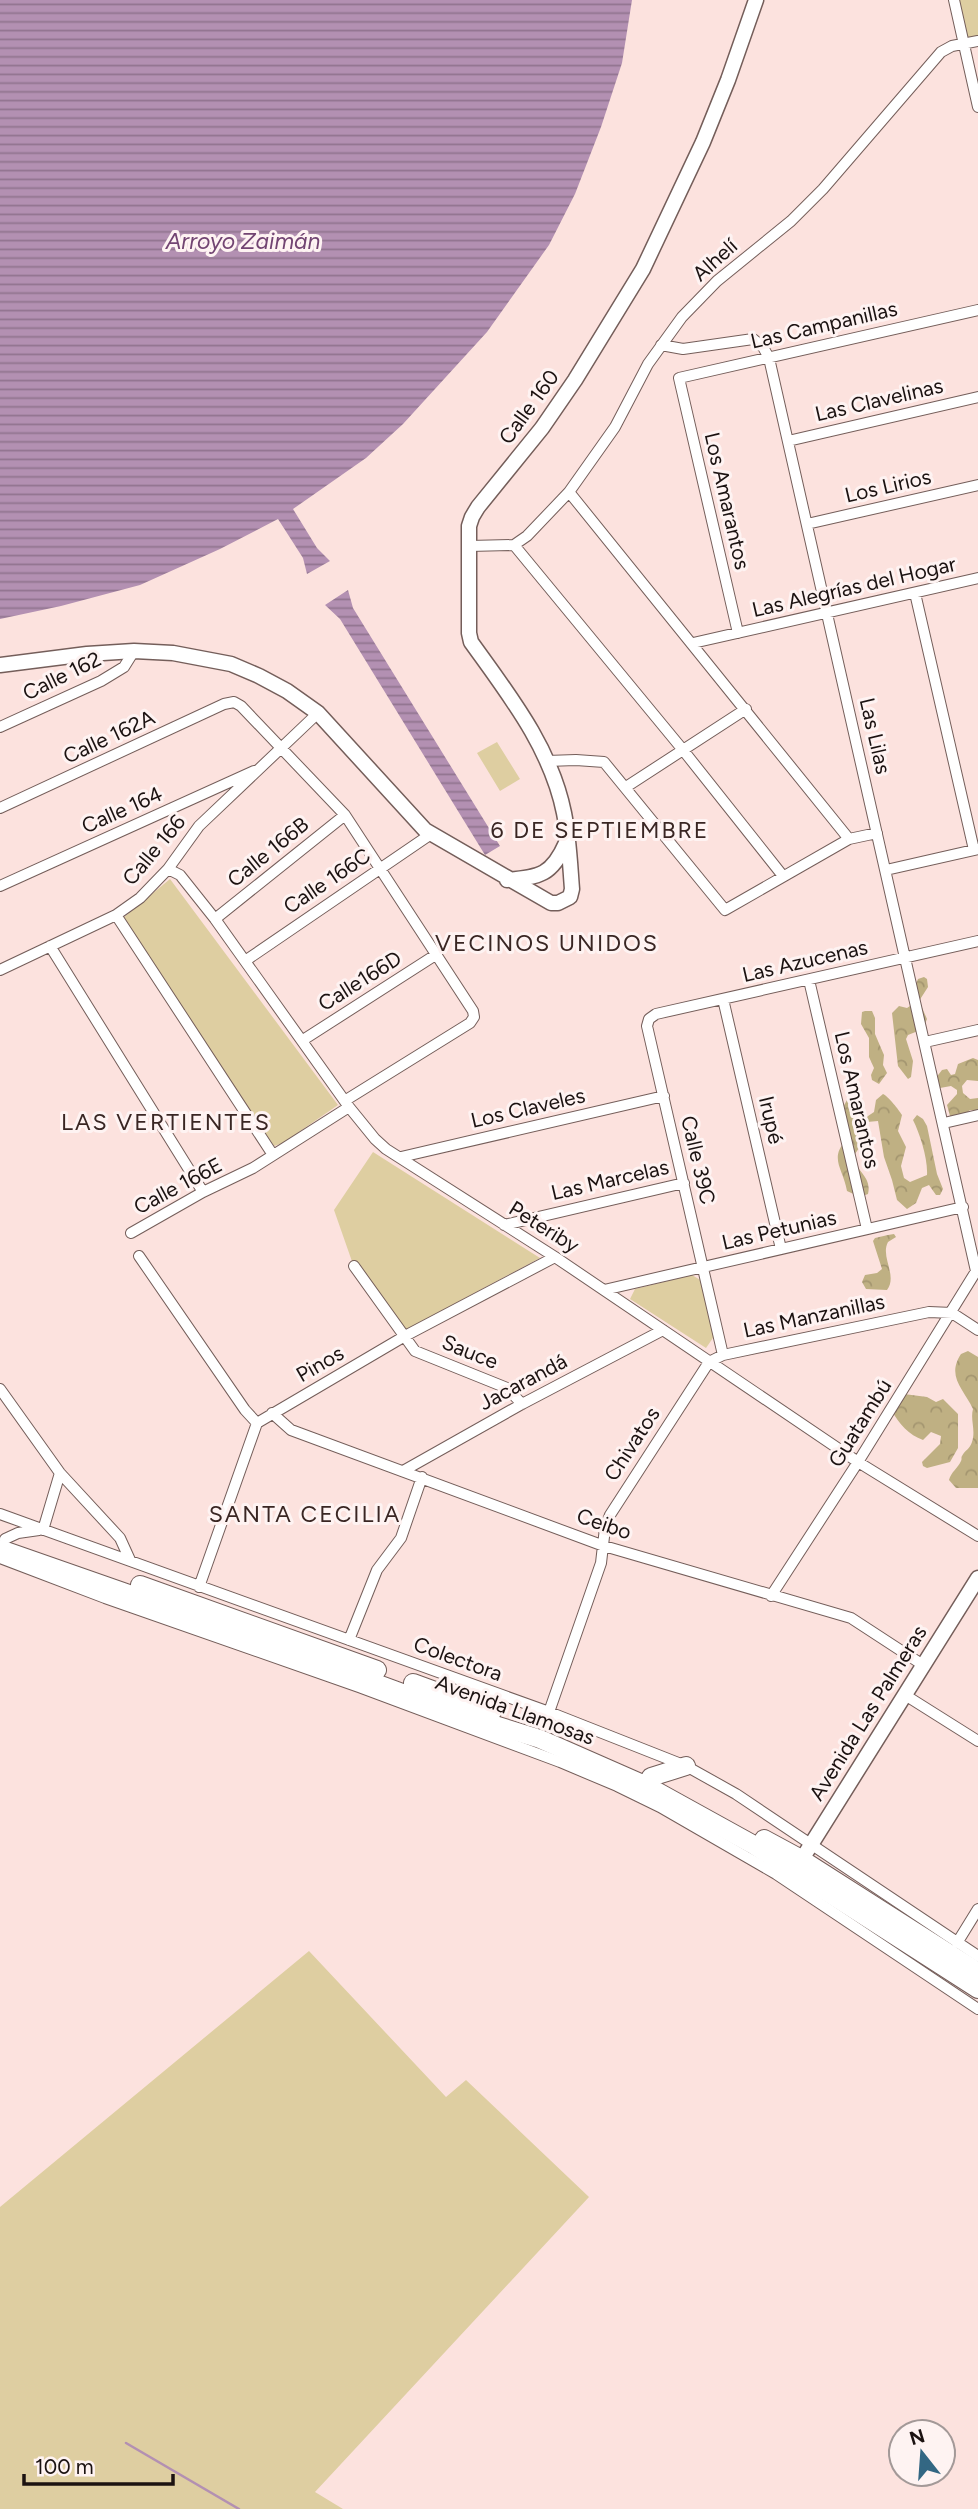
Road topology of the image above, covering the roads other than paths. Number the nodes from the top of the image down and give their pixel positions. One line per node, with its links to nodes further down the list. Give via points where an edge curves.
1 (756, 0): 16 (main road, Calle 160, via 708,130 643,269 548,419 478,507 469,526)
2 (954, 0): 4 (street)
3 (978, 41): 4 (street, Alhelí)
4 (964, 44): 5 (street); 7 (street, Alhelí, via 941,52 823,189 717,281)
5 (978, 107)
6 (978, 310): 8 (street, Las Campanillas)
7 (662, 345): 8 (street, via 683,349 754,339); 13 (street, Alhelí, via 609,437)
8 (769, 358): 9 (street, Las Campanillas); 11 (street, Las Lilas)
9 (679, 378): 20 (street, Los Amarantos)
10 (978, 397): 11 (street, Las Clavelinas)
11 (788, 441): 14 (street, Las Lilas)
12 (978, 485): 14 (street, Los Lirios)
13 (569, 492): 15 (street, Alhelí); 21 (street)
14 (807, 524): 19 (street, Las Lilas)
15 (514, 545): 16 (street); 28 (street)
16 (469, 546): 29 (main road, Calle 160, via 467,625 471,642 515,704)
17 (978, 578): 18 (street, Las Alegrías del Hogar)
18 (915, 593): 19 (street, Las Alegrías del Hogar); 38 (street)
19 (827, 613): 20 (street, Las Alegrías del Hogar); 34 (street, Las Lilas)
20 (738, 633): 21 (street, Las Alegrías del Hogar)
21 (693, 643): 24 (street)
22 (134, 651): 23 (main road, Calle 160); 25 (main road, Calle 160, via 230,664 287,691); 26 (street, Calle 162, via 124,667 101,681)
23 (0, 665)
24 (746, 709): 28 (street); 36 (street)
25 (318, 713): 27 (street, Calle 166); 35 (main road, Calle 160)
26 (0, 727)
27 (282, 748): 30 (street, Calle 166); 32 (street, Calle 162A, via 241,705 224,704); 33 (street)
28 (683, 750): 31 (street); 42 (street)
29 (547, 761): 31 (street, via 604,762); 37 (main road, Calle 160)
30 (261, 768): 39 (street, Calle 166, via 199,826); 44 (street, Calle 164)
31 (626, 787): 42 (street, via 725,910)
32 (0, 808)
33 (345, 816): 40 (street); 46 (street, Calle 166B)
34 (877, 833): 36 (street); 41 (street, Las Lilas)
35 (431, 834): 40 (street, Calle 166C); 43 (main road, Calle 160)
36 (849, 839): 42 (street)
37 (567, 840): 43 (main road, via 548,872); 43 (main road, Calle 160, via 572,889 565,901 551,903)
38 (976, 849): 41 (street)
39 (168, 869): 45 (street, Calle 166); 46 (street, Peteriby, via 180,875)
40 (380, 869): 49 (street); 51 (street, Calle 166C)
41 (886, 870): 50 (street, Las Lilas)
42 (783, 876)
43 (508, 880)
44 (0, 886)
45 (117, 915): 48 (street, Calle 166); 63 (street)
46 (215, 919): 51 (street, Peteriby)
47 (978, 941): 50 (street, Las Azucenas)
48 (50, 946): 52 (street, Calle 166); 66 (street)
49 (437, 954): 57 (street, Calle166D); 60 (street, Calle 166E, via 474,1017)
50 (906, 957): 53 (street, Las Azucenas); 58 (street, Las Lilas)
51 (245, 961): 57 (street, Peteriby)
52 (0, 970)
53 (809, 979): 54 (street, Las Azucenas); 69 (street, Los Amarantos)
54 (723, 999): 55 (street, Las Azucenas, via 656,1014); 71 (street, Irupé)
55 (647, 1026): 59 (street, Calle 39C)
56 (978, 1030): 58 (street)
57 (303, 1040): 60 (street, Peteriby)
58 (925, 1042): 62 (street, Las Lilas)
59 (664, 1096): 64 (street, Los Claveles); 65 (street, Calle 39C)
60 (348, 1103): 63 (street, Calle 166E); 64 (street, Peteriby, via 375,1139)
61 (978, 1115): 62 (street)
62 (944, 1123): 67 (street, Las Lilas)
63 (273, 1155): 66 (street, Calle 166E)
64 (401, 1157): 68 (street, Peteriby)
65 (684, 1183): 68 (street, Las Marcelas); 75 (street, Calle 39C)
66 (204, 1192): 70 (street, Calle 166E)
67 (963, 1207): 69 (street, Las Petunias); 76 (street, Las Lilas)
68 (504, 1225): 73 (street, Peteriby)
69 (867, 1229): 71 (street, Las Petunias)
70 (131, 1233)
71 (780, 1249): 75 (street, Las Petunias)
72 (139, 1256): 87 (street)
73 (555, 1256): 77 (street, Peteriby); 81 (street, Pinos)
74 (354, 1266): 81 (street, Sauce)
75 (703, 1267): 77 (street, Las Petunias); 82 (street, Calle 39C)
76 (977, 1270): 78 (street, Guatambú)
77 (604, 1290): 79 (street, Peteriby)
78 (951, 1313): 80 (street); 82 (street, Las Manzanillas, via 929,1312); 88 (street, Guatambú)
79 (663, 1330): 83 (street, Peteriby); 85 (street, Jacarandá)
80 (978, 1330)
81 (405, 1336): 85 (street, Sauce, via 415,1351 507,1388); 86 (street, Pinos)
82 (723, 1355): 83 (street, Las Manzanillas)
83 (709, 1362): 88 (street, Peteriby); 96 (street, Chivatos, via 610,1515)
84 (0, 1389): 90 (street)
85 (522, 1404): 89 (street, Jacarandá)
86 (272, 1413): 87 (street, Pinos); 89 (street, Ceibo, via 291,1430)
87 (257, 1423): 100 (street)
88 (858, 1462): 94 (street, Peteriby); 101 (street, Guatambú)
89 (403, 1471): 91 (street, Ceibo)
90 (60, 1473): 93 (street); 98 (street, via 120,1538)
91 (422, 1477): 96 (street, Ceibo); 103 (street, via 401,1538 377,1570)
92 (0, 1514): 93 (street, Colectora)
93 (43, 1530): 95 (street); 98 (street, Colectora)
94 (978, 1536)
95 (2, 1541): 102 (highway, Avenida Llamosas)
96 (604, 1546): 101 (street, Ceibo); 106 (street, Chivatos)
97 (0, 1558): 102 (street, Colectora)
98 (130, 1560): 102 (street, Colectora)
99 (978, 1578): 104 (main road, Avenida Las Palmeras)
100 (199, 1587): 102 (street, Colectora); 103 (street, Colectora)
101 (771, 1596): 104 (street, Ceibo, via 851,1618)
102 (177, 1606): 107 (highway, Avenida Llamosas); 110 (highway, Avenida Llamosas, via 550,1733)
103 (348, 1640): 106 (street, Colectora)
104 (923, 1665): 105 (main road, Avenida Las Palmeras)
105 (905, 1695): 108 (street); 111 (main road, Avenida Las Palmeras)
106 (550, 1712): 109 (street, Colectora)
107 (458, 1719): 112 (highway, Avenida Llamosas, via 540,1740 647,1786); 113 (street, via 617,1786)
108 (978, 1741)
109 (687, 1766): 110 (highway); 111 (street, Colectora)
110 (651, 1777): 114 (highway, Avenida Llamosas, via 717,1811)
111 (811, 1843): 114 (main road, Avenida Las Palmeras); 115 (street, Colectora)
112 (752, 1844): 113 (street); 114 (highway, Avenida Llamosas)
113 (761, 1865): 114 (street)
114 (794, 1871): 115 (highway, Avenida Llamosas)
115 (829, 1884): 117 (street, Colectora); 119 (highway, Avenida Llamosas); 120 (highway, Avenida Llamosas); 121 (street, Colectora)
116 (978, 1909): 117 (street)
117 (957, 1943): 118 (street, Colectora)
118 (978, 1956)
119 (978, 1972)
120 (978, 1989)
121 (978, 2008)

